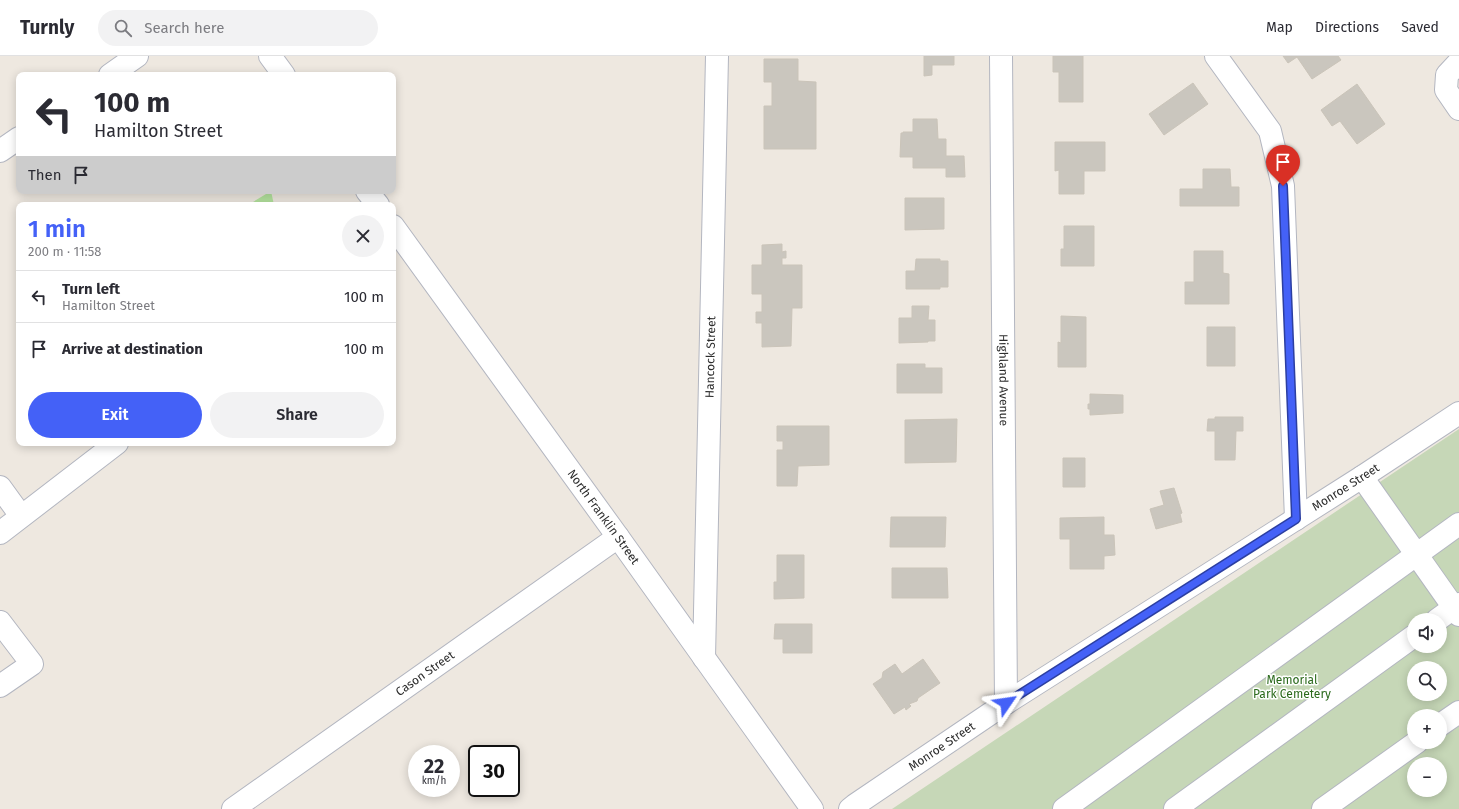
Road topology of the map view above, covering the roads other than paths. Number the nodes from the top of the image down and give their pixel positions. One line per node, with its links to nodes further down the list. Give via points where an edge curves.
1 (137, 56): 7 (street)
2 (270, 56): 8 (street)
3 (717, 56): 27 (street, Hancock Street)
4 (1001, 56): 29 (street, Highland Avenue)
5 (1216, 56): 18 (street, via 1270,131 1283,186)
6 (1459, 62): 9 (street, via 1447,75 1446,90)
7 (114, 72)
8 (282, 72)
9 (1459, 109)
10 (16, 140): 11 (street)
11 (0, 151)
12 (396, 232): 21 (street, North Franklin Street)
13 (1459, 413): 15 (street, Monroe Street)
14 (113, 446): 17 (street)
15 (1362, 477): 18 (street, Monroe Street); 22 (street)
16 (0, 487): 17 (street)
17 (21, 516): 20 (street)
18 (1296, 519): 29 (street, Monroe Street)
19 (1459, 524): 22 (street)
20 (0, 533)
21 (618, 537): 27 (street, North Franklin Street); 33 (street, Cason Street)
22 (1416, 555): 23 (street); 36 (street)
23 (1457, 609): 24 (street)
24 (1447, 614)
25 (0, 622): 28 (street, via 32,664)
26 (1407, 641): 37 (street)
27 (704, 658): 34 (street, North Franklin Street)
28 (0, 686)
29 (1006, 703): 35 (street, Monroe Street)
30 (1459, 712): 31 (street)
31 (1447, 721)
32 (1407, 749): 38 (street)
33 (233, 809)
34 (812, 809)
35 (850, 809)
36 (1064, 809)
37 (1174, 809)
38 (1323, 809)

